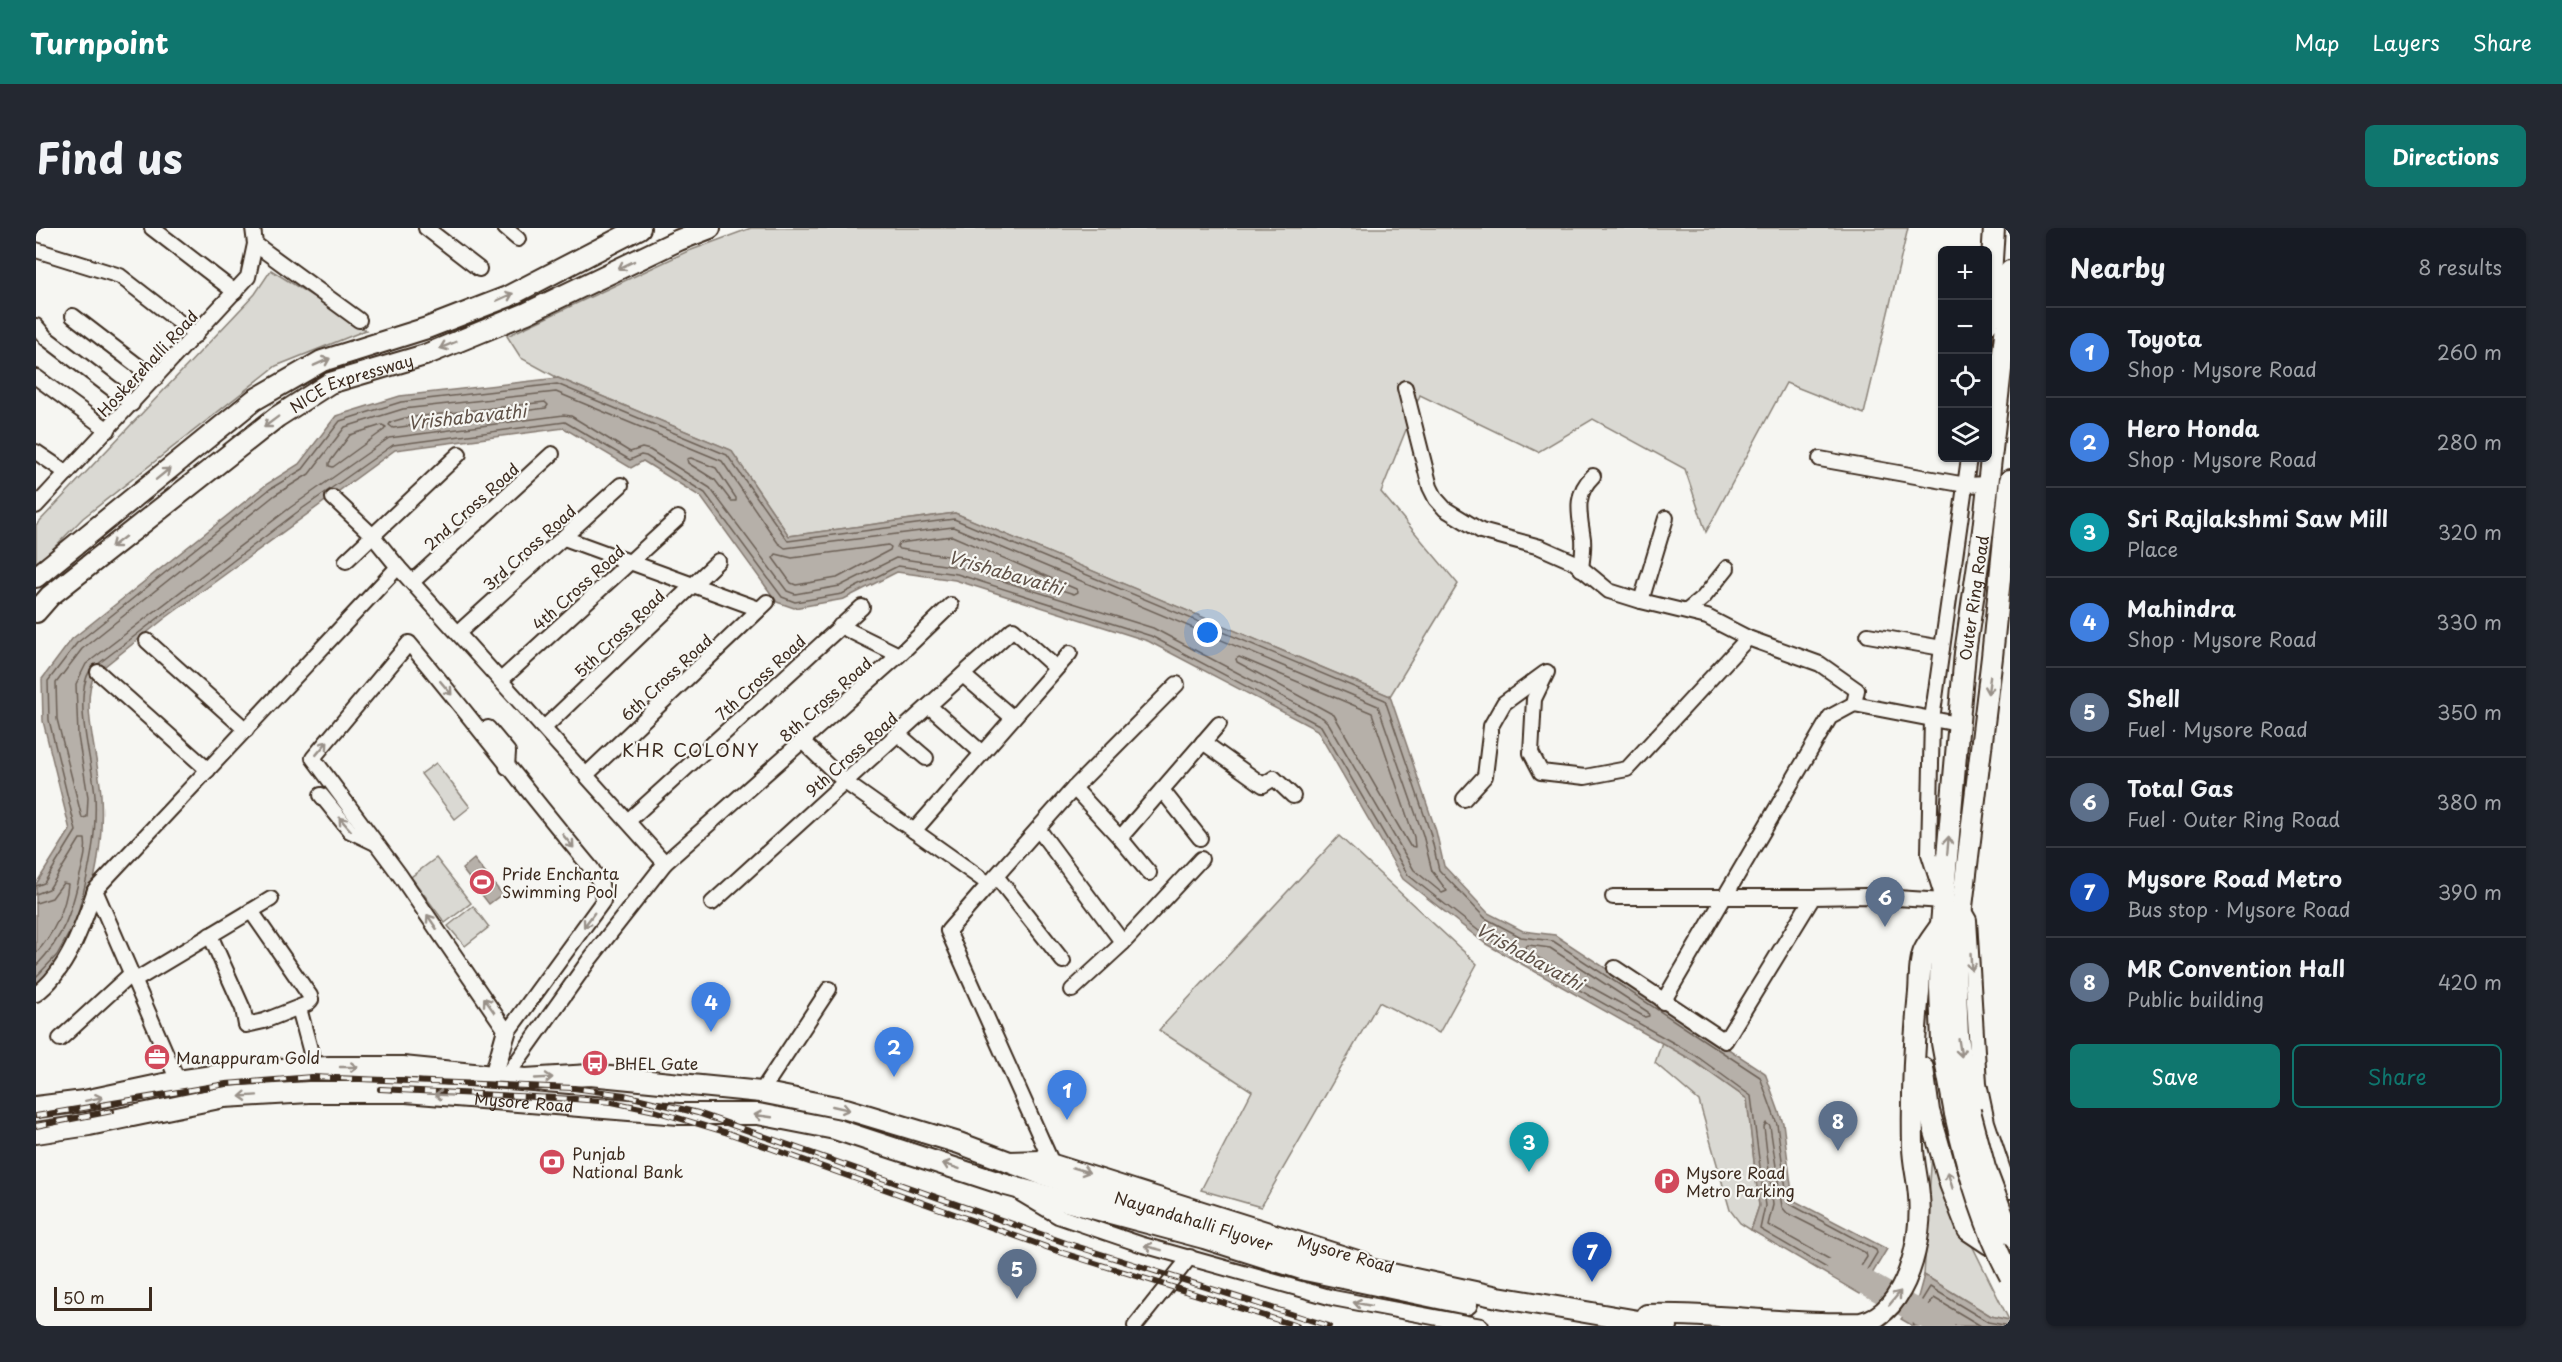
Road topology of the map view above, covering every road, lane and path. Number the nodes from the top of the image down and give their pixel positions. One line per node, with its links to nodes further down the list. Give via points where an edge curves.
1 (152, 228): 13 (street)
2 (253, 228): 9 (street, Hoskerehalli Road)
3 (426, 228): 11 (street)
4 (505, 228): 8 (street)
5 (640, 228): 49 (highway, NICE Expressway, one-way to 5, via 255,400 322,361 427,328 507,297)
6 (711, 228): 57 (highway, NICE Expressway, one-way to 57, via 517,318 425,354 330,383 277,417 50,596)
7 (1994, 228): 14 (highway)
8 (518, 239)
9 (255, 244): 13 (street, Hoskerehalli Road, via 248,277); 16 (street)
10 (36, 250): 18 (street, via 120,276)
11 (479, 269)
12 (2010, 271): 23 (highway, Outer Ring Road)
13 (235, 292): 18 (street, Hoskerehalli Road)
14 (1989, 300)
15 (73, 316): 20 (street)
16 (359, 320)
17 (36, 326): 22 (street, via 46,338)
18 (196, 335): 20 (street, Hoskerehalli Road)
19 (36, 377): 25 (street)
20 (155, 379): 22 (street, Hoskerehalli Road)
21 (1406, 388): 47 (street, via 1430,487 1445,509 1481,531 1540,547)
22 (132, 404): 25 (street, Hoskerehalli Road)
23 (1992, 405)
24 (1992, 408): 34 (highway, Outer Ring Road)
25 (108, 430): 31 (street, Hoskerehalli Road)
26 (36, 452): 31 (street)
27 (459, 454): 41 (street)
28 (552, 454): 50 (street, 2nd Cross Road)
29 (1820, 459): 36 (street)
30 (1969, 462): 36 (street)
31 (67, 473): 38 (street, Hoskerehalli Road)
32 (1593, 476): 47 (street, via 1584,484 1579,500 1584,541)
33 (2010, 480): 111 (highway, Outer Ring Road, one-way to 111, via 1992,657)
34 (1988, 484): 36 (street); 78 (highway, Outer Ring Road)
35 (621, 485): 42 (street, 3rd Cross Road)
36 (1966, 485): 64 (street)
37 (333, 498): 41 (street)
38 (36, 506)
39 (678, 518): 45 (street, 4th Cross Road)
40 (1666, 519): 52 (street)
41 (372, 535): 43 (street); 46 (street)
42 (564, 538): 45 (street); 60 (street, 3rd Cross Road)
43 (346, 561)
44 (717, 561): 51 (street, 5th Cross Road)
45 (630, 562): 51 (street); 70 (street, 4th Cross Road)
46 (398, 567): 50 (street); 80 (street)
47 (1581, 568): 52 (street, via 1609,591)
48 (1726, 568): 56 (street, via 1703,598)
49 (36, 578)
50 (412, 582): 60 (street)
51 (693, 585): 58 (street, 6th Cross Road, via 763,606); 79 (street, 5th Cross Road)
52 (1641, 601): 56 (street)
53 (951, 605): 66 (street, 8th Cross Road)
54 (862, 607): 59 (street, 7th Cross Road)
55 (732, 608): 58 (street)
56 (1687, 611): 62 (street)
57 (36, 612)
58 (747, 622): 88 (street, 6th Cross Road)
59 (840, 626): 66 (street); 95 (street, 7th Cross Road)
60 (458, 633): 70 (street)
61 (1868, 635): 64 (street)
62 (1748, 639): 72 (street, via 1820,664 1857,690); 94 (street, via 1627,769 1585,777 1540,772 1531,753 1534,699 1546,672 1504,703 1491,726 1485,776)
63 (147, 641): 80 (street)
64 (1942, 648): 76 (street)
65 (1070, 653): 67 (street)
66 (899, 655): 82 (street, 8th Cross Road)
67 (1056, 668): 69 (street, 9th Cross Road, via 1013,629); 74 (street)
68 (98, 672): 87 (street)
69 (963, 675): 73 (street, 9th Cross Road); 74 (street)
70 (501, 680): 79 (street)
71 (1177, 684): 90 (street)
72 (1854, 704): 76 (street); 106 (street, via 1830,717)
73 (929, 706): 81 (street, 9th Cross Road); 84 (street)
74 (1013, 718): 84 (street)
75 (481, 719): 86 (street, via 508,752)
76 (1932, 719): 78 (street); 111 (street, via 1929,854)
77 (1219, 724): 83 (street)
78 (1958, 724): 111 (highway, Outer Ring Road, one-way to 78)
79 (544, 728): 88 (street)
80 (246, 730): 87 (street)
81 (898, 734): 85 (street); 89 (street, 9th Cross Road)
82 (802, 741): 89 (street); 102 (street, 8th Cross Road)
83 (1203, 742): 91 (street); 93 (street, via 1263,785 1274,778)
84 (982, 753): 97 (street)
85 (926, 758)
86 (507, 767): 100 (street, one-way to 86, via 313,758 409,643); 127 (street, one-way to 127, via 591,868 601,884 603,901 509,1030)
87 (208, 770): 105 (street)
88 (586, 775): 95 (street)
89 (845, 782): 97 (street); 110 (street, 9th Cross Road)
90 (1074, 788): 96 (street); 98 (street)
91 (1162, 790): 98 (street); 99 (street)
92 (321, 795): 100 (street, one-way to 92, via 350,831)
93 (1293, 796)
94 (1464, 799)
95 (628, 821): 102 (street)
96 (1039, 830): 104 (street); 115 (street)
97 (914, 831): 104 (street)
98 (1120, 838): 103 (street)
99 (1200, 838)
100 (376, 844): 127 (street, one-way to 100, via 505,1029)
101 (1202, 859): 115 (street)
102 (665, 863): 127 (street, 8th Cross Road)
103 (1149, 873)
104 (992, 880): 116 (street); 133 (street, via 948,931)
105 (95, 890): 118 (street); 121 (street, via 80,934 46,987)
106 (1725, 896): 107 (street); 108 (street); 122 (street)
107 (1613, 897)
108 (1814, 897): 111 (street, via 1864,896); 122 (street, via 1725,1041)
109 (272, 899): 112 (street)
110 (712, 903)
111 (1953, 903): 113 (highway, Outer Ring Road); 131 (highway, Outer Ring Road, one-way to 131); 135 (street, Outer Ring Road, one-way to 135, via 1969,920 1978,1084)
112 (251, 911): 114 (street); 123 (street, via 310,996 311,1000)
113 (1941, 924): 124 (highway, via 1923,952); 131 (highway, Outer Ring Road, via 1942,1043)
114 (210, 935): 118 (street); 123 (street, via 243,1009 246,1025)
115 (1123, 944): 120 (street)
116 (1063, 961)
117 (1615, 968): 122 (street)
118 (132, 978): 125 (street); 128 (street)
119 (829, 989): 129 (street)
120 (1072, 990)
121 (36, 994)
122 (1663, 1002)
123 (299, 1008): 126 (street)
124 (1916, 1027): 138 (highway, one-way to 124, via 1929,1111); 150 (highway, one-way to 124, via 1863,1322 1887,1308 1904,1287 1917,1235 1919,1207 1913,1149)
125 (60, 1039)
126 (315, 1068): 127 (highway, Mysore Road, one-way to 127, via 404,1067); 128 (highway, Mysore Road, via 254,1070)
127 (498, 1076): 129 (highway, Mysore Road, one-way to 129, via 525,1079 590,1075)
128 (178, 1081): 130 (highway, Mysore Road, one-way to 128)
129 (761, 1092): 133 (highway, Mysore Road, one-way to 133, via 846,1108 1004,1159)
130 (36, 1107)
131 (1962, 1112): 139 (highway, bridge); 143 (highway, bridge, via 1969,1177)
132 (36, 1133): 134 (highway, Mysore Road, one-way to 132, via 835,1129 758,1114 679,1114 406,1092 224,1097)
133 (1046, 1167): 142 (highway, Nayandahalli Flyover, via 1206,1222); 144 (street, Mysore Road, one-way to 144, via 1384,1266)
134 (1006, 1185): 137 (highway, Mysore Road); 141 (street, Mysore Road, one-way to 134, via 1058,1216)
135 (2010, 1191)
136 (2010, 1198): 138 (street)
137 (1061, 1199): 142 (highway, Nayandahalli Flyover)
138 (1963, 1218): 140 (highway, via 1968,1230 1989,1244)
139 (2010, 1234)
140 (2010, 1251)
141 (1190, 1257): 145 (street); 146 (street, Mysore Road, one-way to 141, via 1333,1298)
142 (1306, 1263): 147 (highway, Nayandahalli Flyover, via 1410,1294); 148 (highway, Nayandahalli Flyover)
143 (2010, 1276)
144 (1647, 1315): 149 (street, Mysore Road); 150 (highway)
145 (1135, 1326)
146 (1481, 1326)
147 (1593, 1326)
148 (1666, 1326)
149 (1696, 1326)
150 (1824, 1326)

